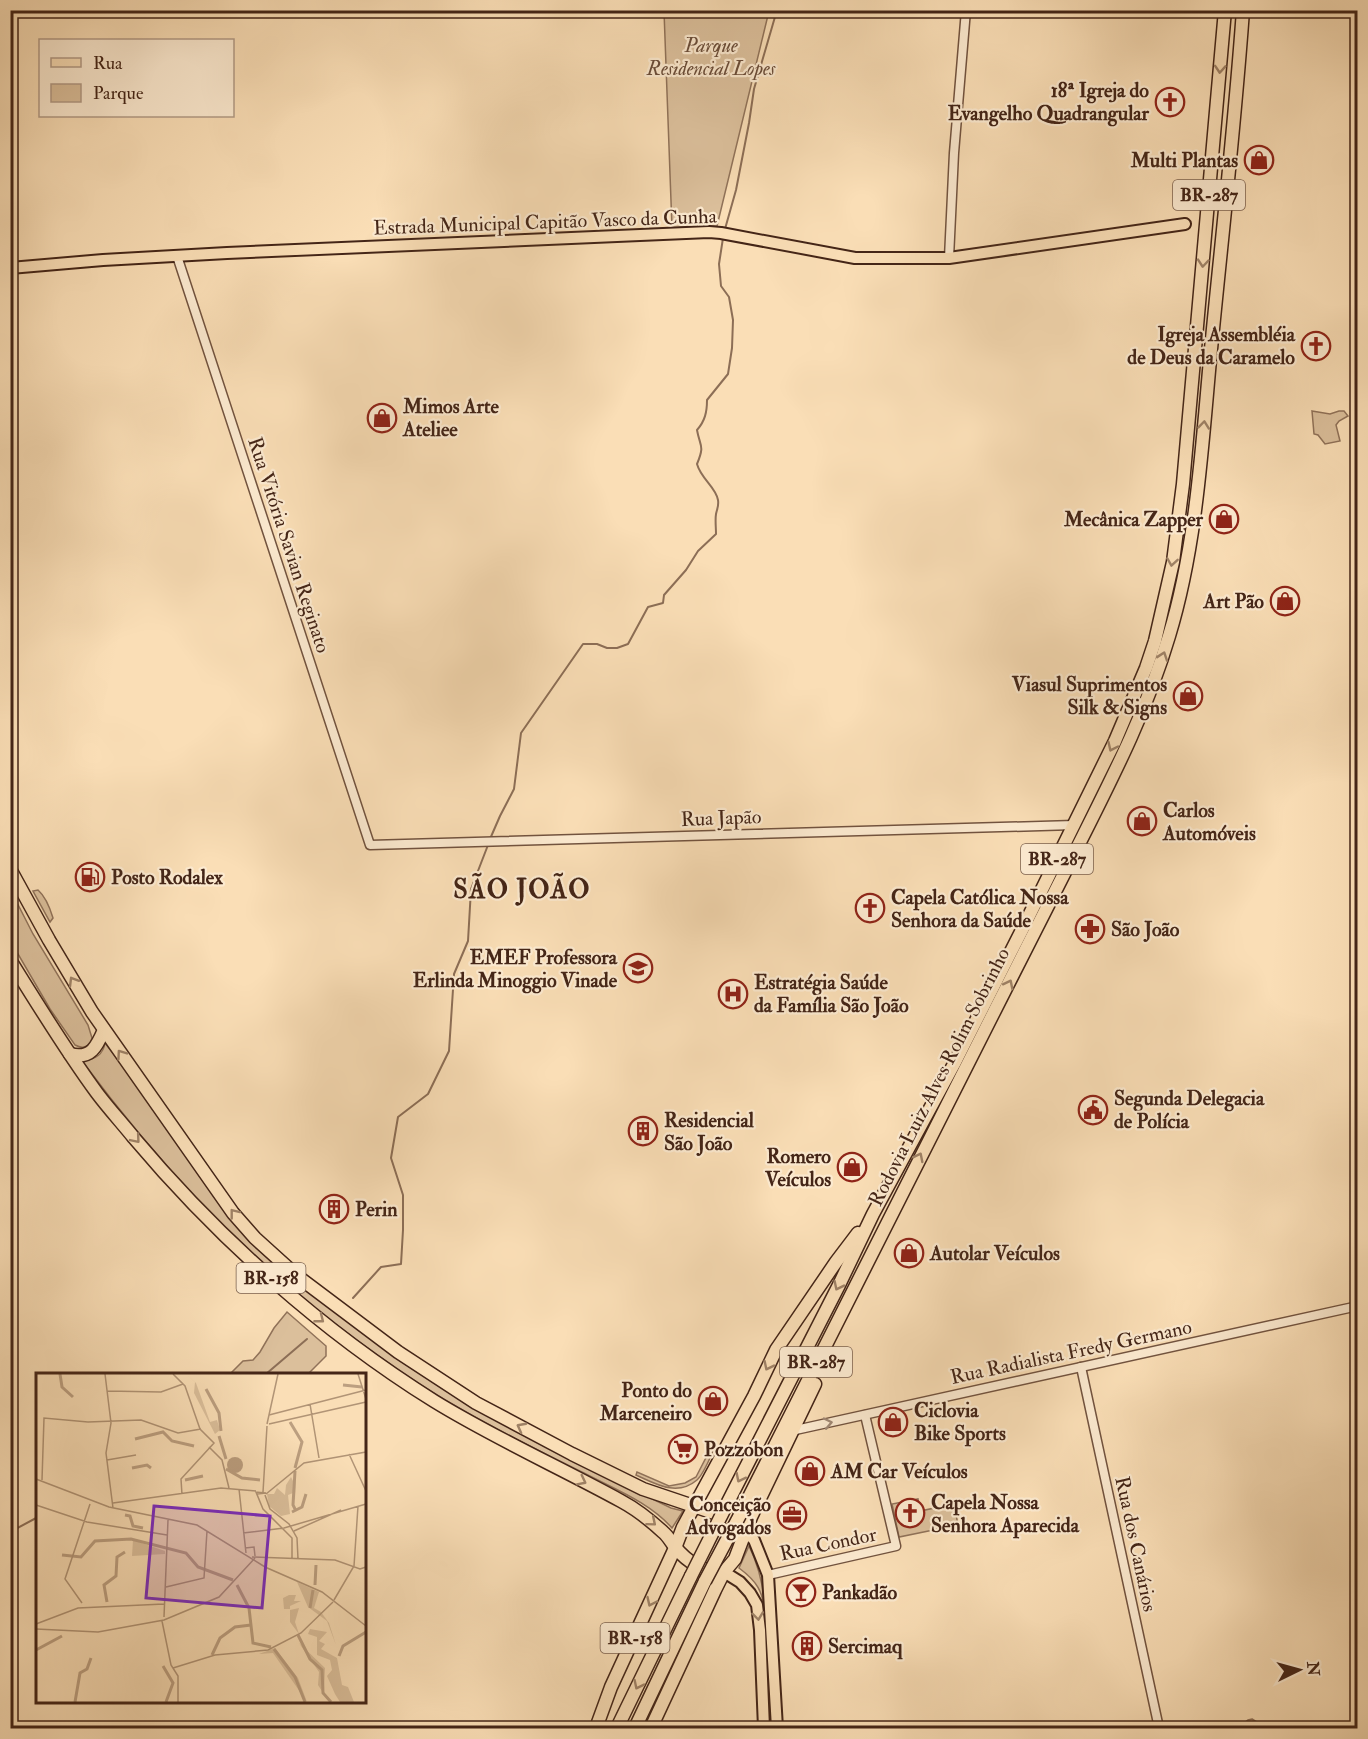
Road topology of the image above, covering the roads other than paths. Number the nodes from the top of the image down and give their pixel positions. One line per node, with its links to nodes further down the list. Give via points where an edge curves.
1 (966, 10): 6 (street)
2 (1225, 10): 8 (highway, Rodovia Luiz Alves Rolim Sobrinho / BR-287, one-way to 8, via 1173,562 1146,668)
3 (1243, 10): 14 (highway, Rodovia Luiz Alves Rolim Sobrinho / BR-287, one-way to 3, via 1116,769 1168,640 1198,483)
4 (1185, 224): 6 (main road, Estrada Municipal Capitão Vasco da Cunha)
5 (177, 256): 6 (main road, Estrada Municipal Capitão Vasco da Cunha, via 709,232 855,258); 7 (main road, Estrada Municipal Capitão Vasco da Cunha); 9 (street, Rua Vitória Savian Reginato)
6 (949, 258)
7 (10, 268)
8 (1074, 825): 9 (street, Rua Japão); 15 (highway, Rodovia Luiz Alves Rolim Sobrinho / BR-287, via 954,1064)
9 (370, 845)
10 (10, 869): 12 (highway, BR-158, one-way to 10, via 66,971)
11 (10, 960): 13 (highway, BR-158)
12 (104, 1030): 13 (highway, via 94,1050 78,1056); 20 (highway, BR-158, one-way to 12, via 643,1489 476,1403 398,1352 297,1276 233,1213)
13 (70, 1054): 22 (highway, BR-158, one-way to 22, via 98,1094 193,1204 317,1317 434,1401 645,1516 666,1534)
14 (892, 1210): 19 (highway, BR-287, via 879,1250); 27 (highway, Rodovia Luiz Alves Rolim Sobrinho / BR-287, bridge)
15 (873, 1214): 20 (highway, BR-287, one-way to 20, via 776,1350); 26 (highway, Rodovia Luiz Alves Rolim Sobrinho / BR-287, one-way to 26, bridge)
16 (1358, 1306): 17 (street, Rua Radialista Fredy Germano)
17 (1081, 1367): 18 (street, Rua Radialista Fredy Germano); 31 (street, Rua dos Canários)
18 (866, 1414): 19 (street, Rua Radialista Fredy Germano, one-way to 18); 24 (street, Rua Condor, via 896,1546)
19 (791, 1431): 21 (highway, BR-287)
20 (694, 1507): 21 (highway, BR-158, via 729,1518); 22 (highway, BR-287)
21 (746, 1532): 23 (highway, BR-158, via 735,1559); 24 (main road, via 754,1540)
22 (675, 1548): 23 (highway, via 699,1567 713,1573); 25 (highway, BR-158, one-way to 25)
23 (724, 1572): 28 (highway, BR-158); 29 (main road, one-way to 29, via 740,1582 757,1605)
24 (768, 1575): 30 (main road)
25 (596, 1728)
26 (617, 1728)
27 (634, 1728)
28 (651, 1728)
29 (764, 1728)
30 (777, 1728)
31 (1160, 1728)

